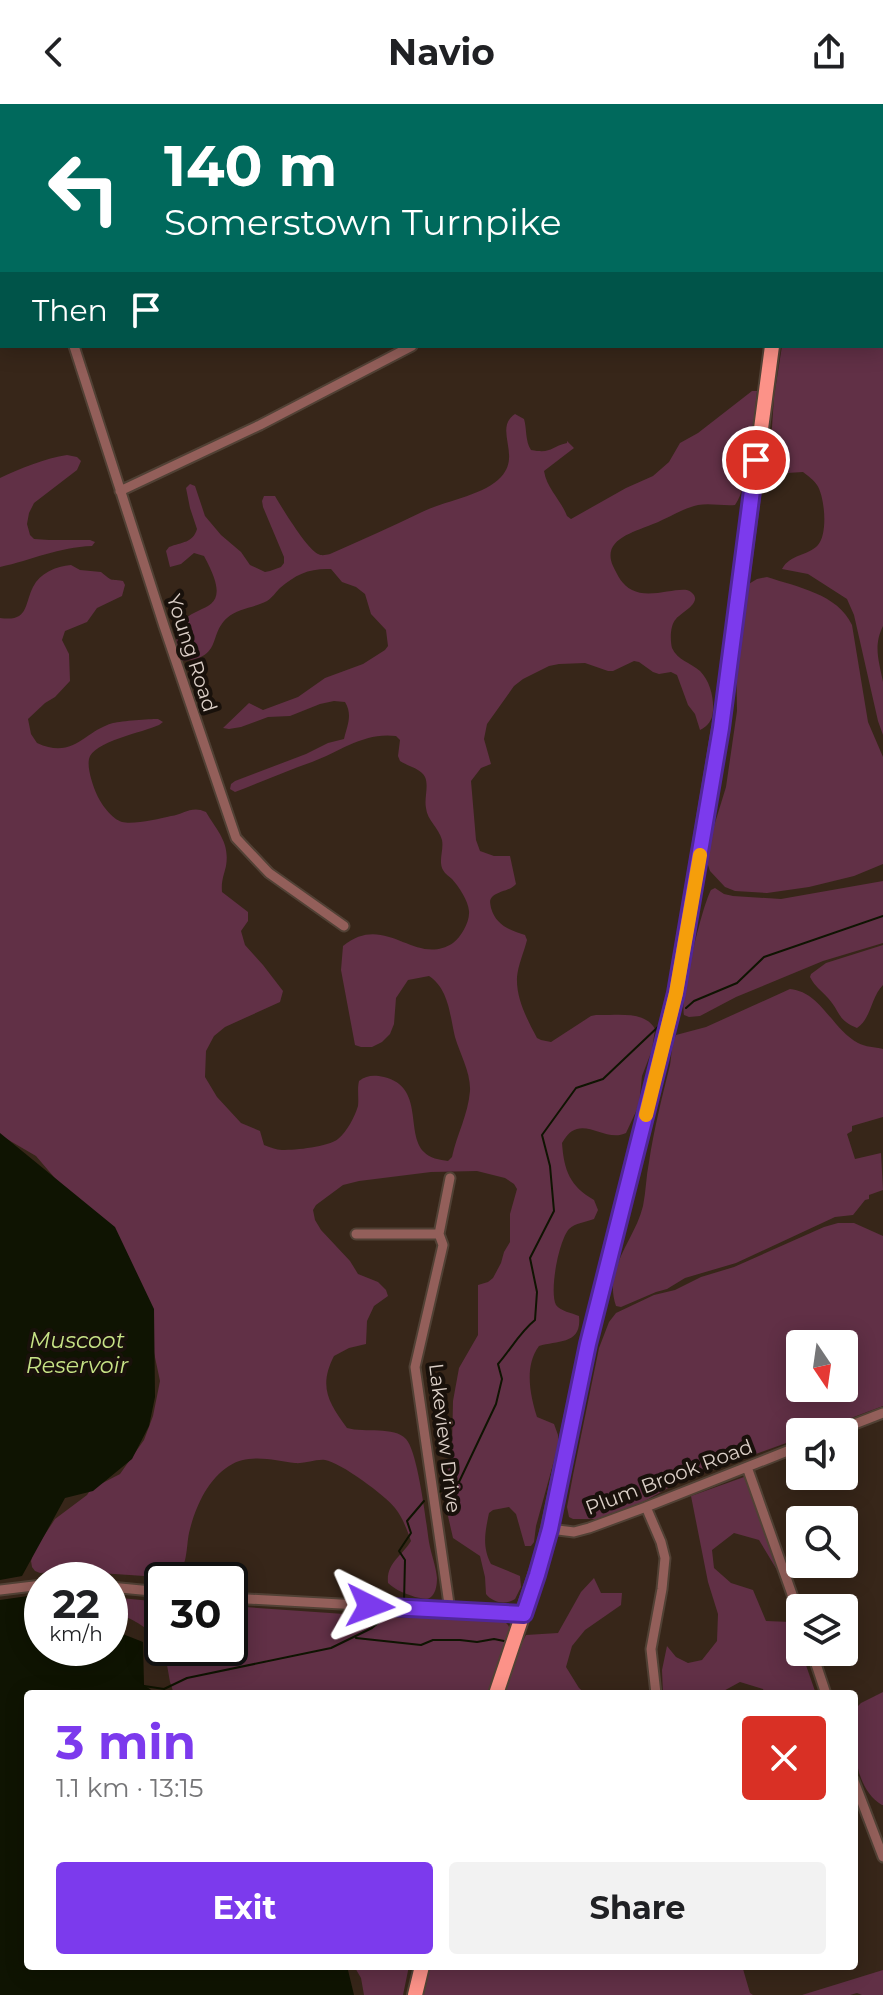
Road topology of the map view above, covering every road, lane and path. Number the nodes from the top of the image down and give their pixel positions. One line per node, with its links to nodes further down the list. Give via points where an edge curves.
1 (75, 348): 4 (street, Young Road)
2 (408, 348): 4 (street)
3 (772, 348): 14 (main road, via 726,692 679,978 591,1332)
4 (120, 491): 5 (street, Young Road, via 236,838 269,873)
5 (344, 926)
6 (450, 1178): 8 (street, Lakeview Drive)
7 (356, 1234): 8 (street)
8 (439, 1234): 19 (street, Lakeview Drive, via 443,1245 415,1367)
9 (883, 1413): 10 (street)
10 (858, 1423)
11 (786, 1452): 12 (street, Plum Brook Road)
12 (747, 1467): 13 (street, Plum Brook Road); 17 (street)
13 (646, 1507): 14 (street, Plum Brook Road, via 574,1532); 23 (street, via 665,1558 651,1649)
14 (550, 1529): 20 (main road)
15 (24, 1587): 16 (street)
16 (0, 1590)
17 (792, 1594)
18 (248, 1599): 19 (street)
19 (450, 1611): 20 (street)
20 (524, 1614): 22 (main road)
21 (817, 1666): 24 (street)
22 (497, 1690)
23 (656, 1690)
24 (825, 1690)
25 (858, 1791): 26 (street)
26 (883, 1857)
27 (421, 1970): 28 (main road)
28 (415, 1995)

